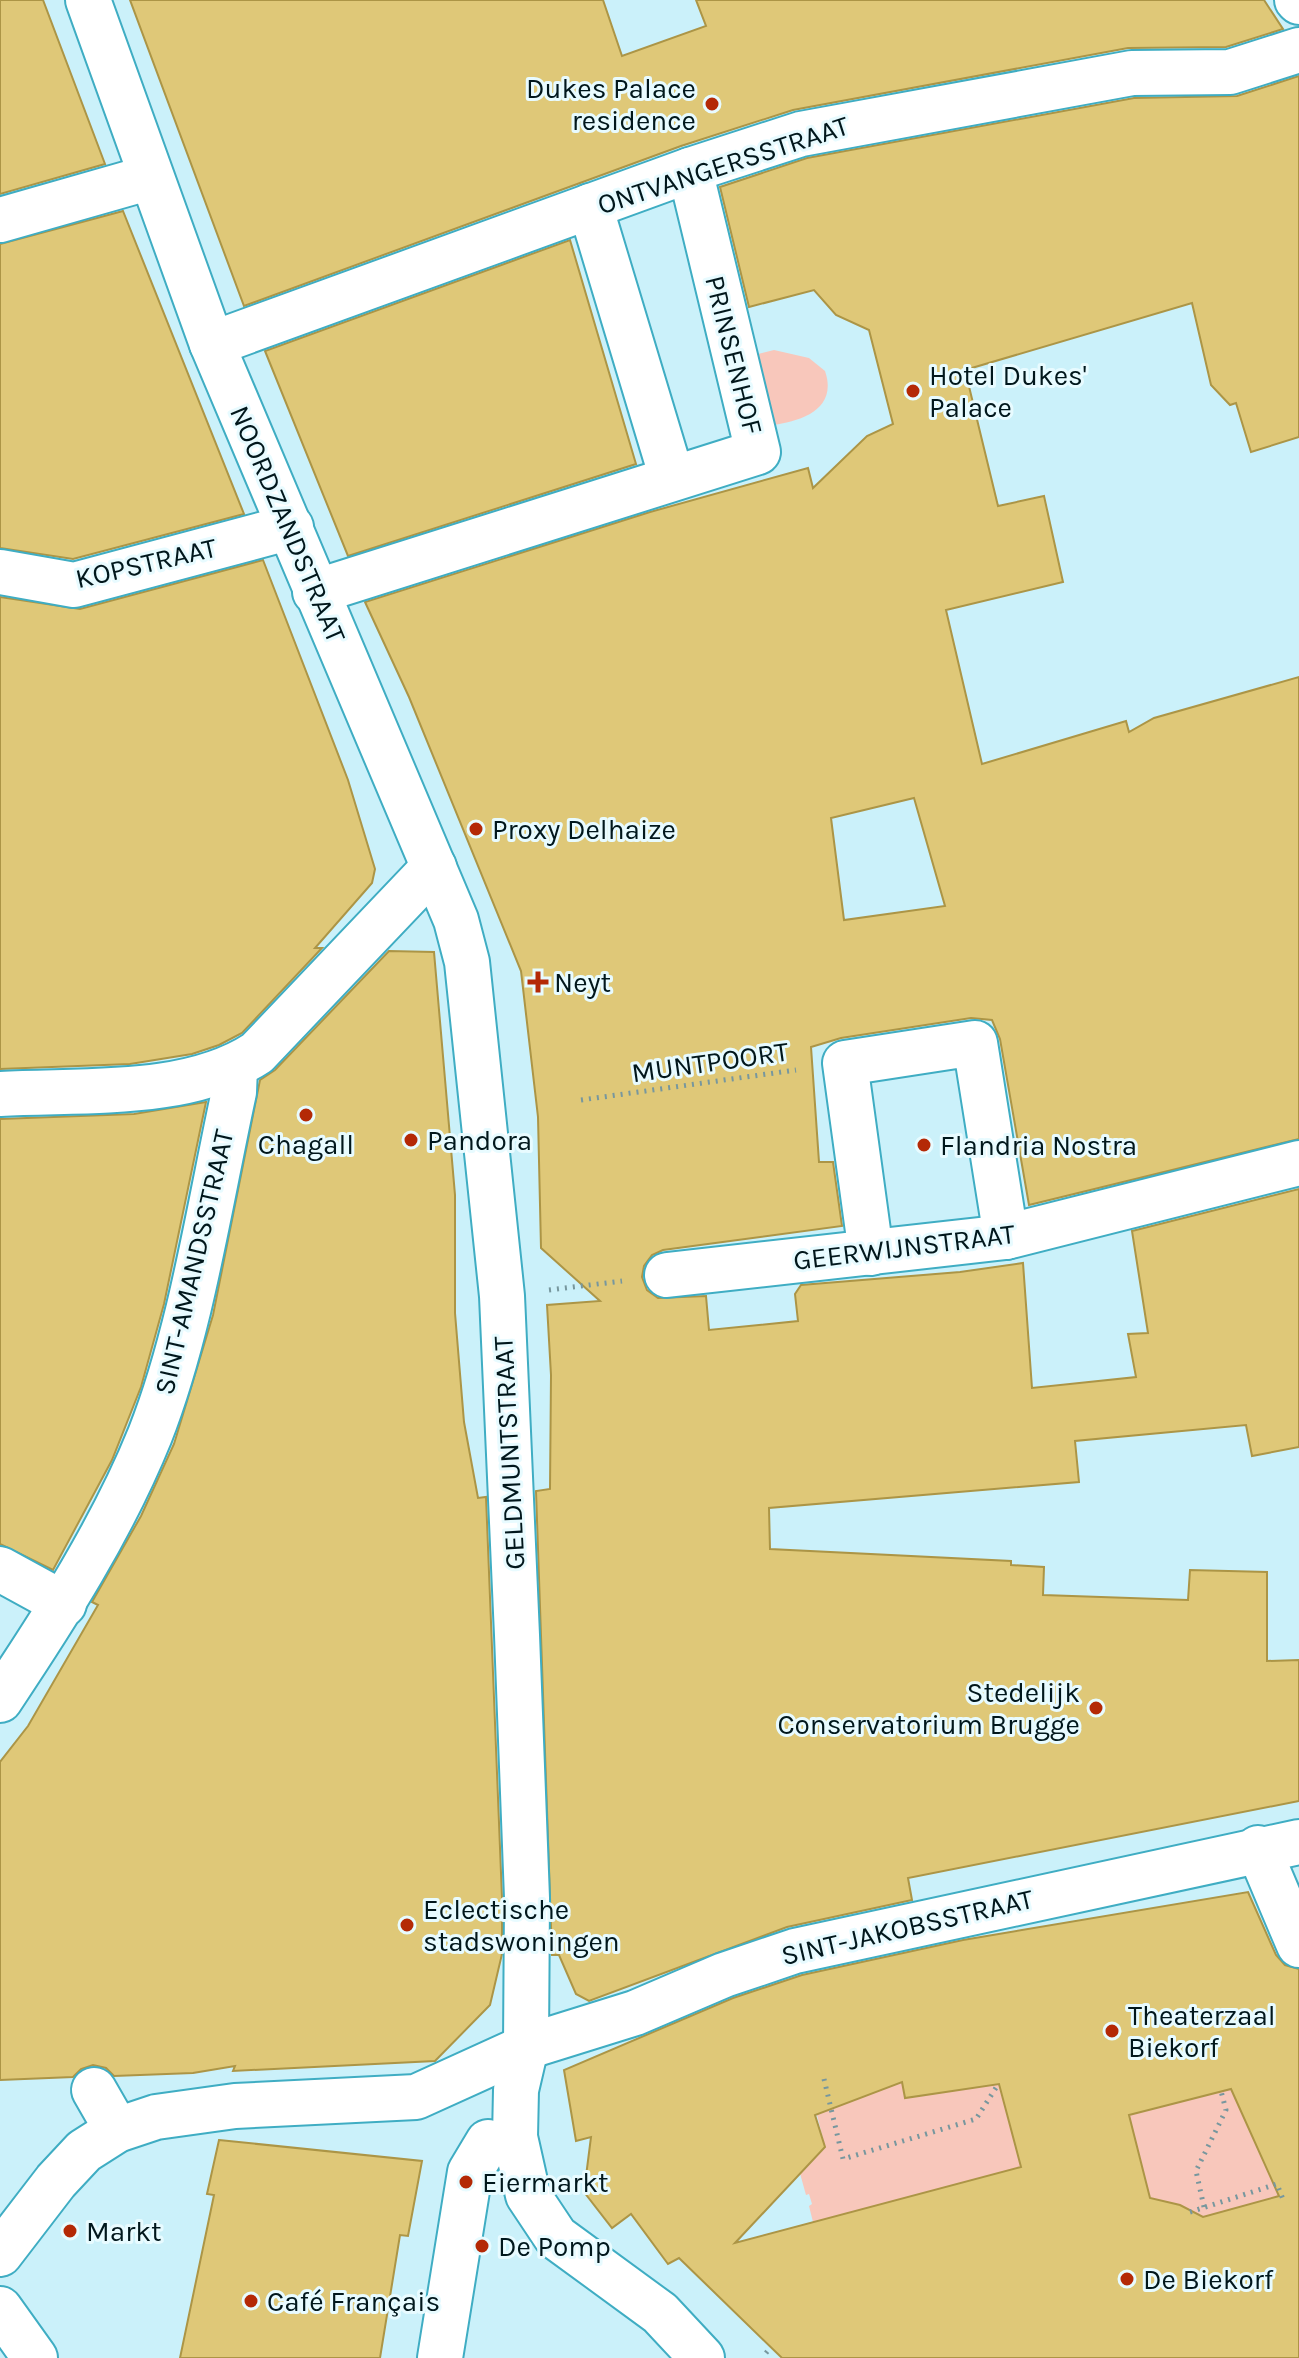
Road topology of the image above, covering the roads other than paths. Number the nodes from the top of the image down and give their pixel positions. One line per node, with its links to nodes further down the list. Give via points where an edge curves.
1 (88, 0): 4 (street, NOORDZANDSTRAAT)
2 (1299, 50): 3 (street, ONTVANGERSSTRAAT, via 1230,72 1132,73 830,127)
3 (690, 170): 5 (street, ONTVANGERSSTRAAT); 8 (street, PRINSENHOF, via 758,452)
4 (151, 177): 6 (street); 7 (street, NOORDZANDSTRAAT)
5 (590, 206): 7 (street, ONTVANGERSSTRAAT); 8 (street)
6 (0, 220)
7 (212, 344): 9 (street, NOORDZANDSTRAAT)
8 (672, 478): 11 (street, PRINSENHOF)
9 (291, 527): 10 (street, KOPSTRAAT, via 74,585); 11 (street, NOORDZANDSTRAAT)
10 (0, 572)
11 (315, 592): 12 (street, NOORDZANDSTRAAT)
12 (434, 867): 13 (street, via 257,1053); 24 (street, GELDMUNTSTRAAT, via 467,962 502,1296 527,1898)
13 (235, 1067): 14 (street, via 205,1079 170,1084); 20 (street, SINT-AMANDSSTRAAT, via 234,1092 172,1371 149,1437)
14 (0, 1094)
15 (1299, 1163): 16 (street, GEERWIJNSTRAAT)
16 (1006, 1237): 17 (street, GEERWIJNSTRAAT); 17 (street, via 975,1043 845,1063)
17 (871, 1253): 18 (street, GEERWIJNSTRAAT)
18 (667, 1275)
19 (0, 1569): 20 (street)
20 (64, 1604): 21 (street, SINT-AMANDSSTRAAT)
21 (0, 1700)
22 (1279, 1845): 23 (street); 24 (street, SINT-JAKOBSSTRAAT, via 795,1951 635,2013)
23 (1299, 1945)
24 (526, 2047): 26 (street, via 416,2097 235,2106 156,2117); 32 (street, via 516,2090 515,2137 528,2195 556,2237 660,2313)
25 (94, 2090): 26 (street)
26 (117, 2130): 28 (street, via 84,2151)
27 (488, 2142): 31 (street, via 470,2172)
28 (0, 2254)
29 (0, 2309): 30 (street)
30 (35, 2358)
31 (440, 2358)
32 (702, 2358)

